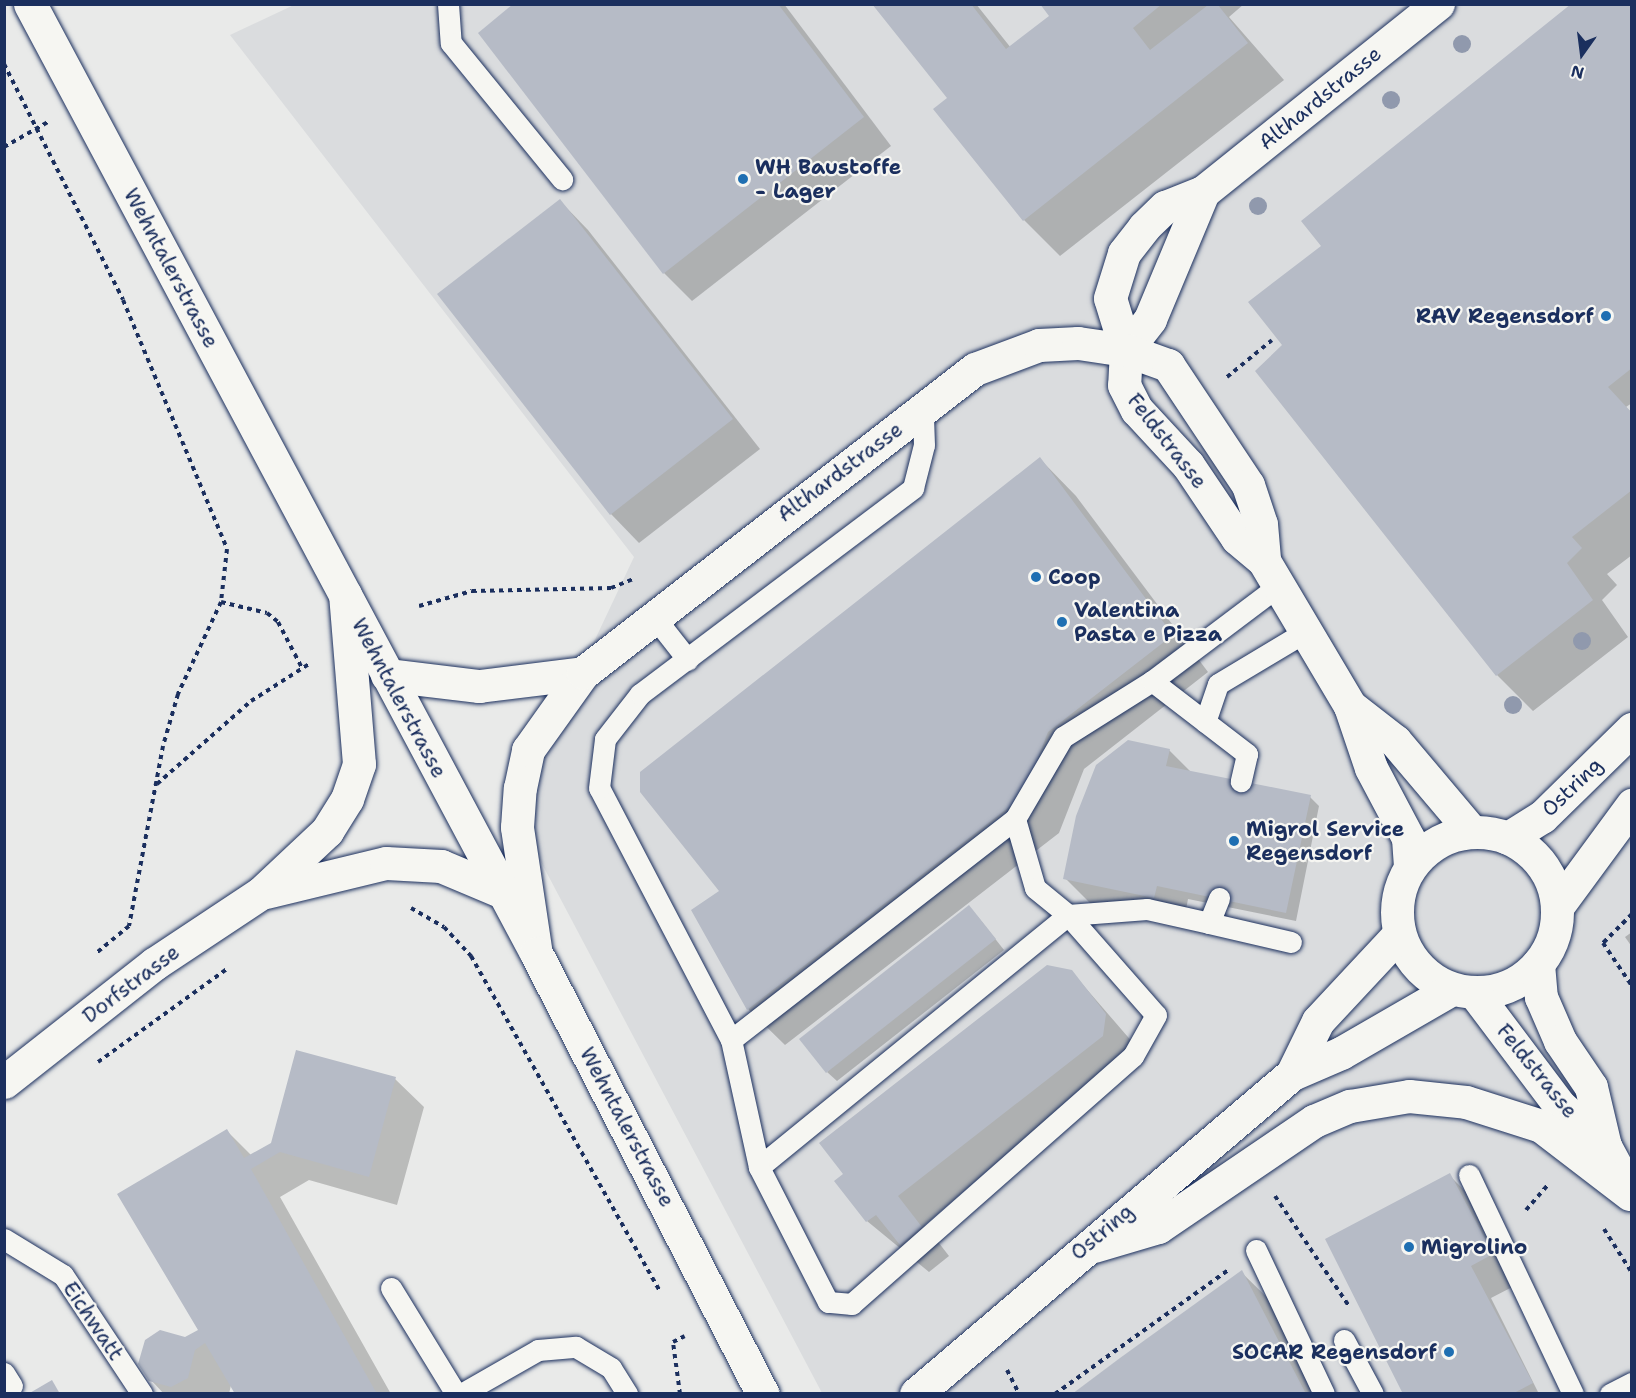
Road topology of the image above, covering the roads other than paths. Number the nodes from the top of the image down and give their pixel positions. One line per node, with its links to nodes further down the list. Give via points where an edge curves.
1 (30, 4): 9 (main road, Wehntalerstrasse)
2 (448, 4): 4 (lane, via 451,43)
3 (1438, 4): 5 (main road, Althardstrasse)
4 (562, 179)
5 (1203, 192): 6 (main road, Althardstrasse, via 1150,319); 6 (main road, Althardstrasse, via 1165,207 1125,253 1110,297)
6 (1126, 350): 7 (main road, Althardstrasse, via 1039,345 975,369); 8 (main road, Feldstrasse, via 1124,385 1137,410 1188,465 1237,538); 8 (main road, Feldstrasse, via 1168,365 1198,406 1248,485)
7 (923, 409): 10 (main road, Althardstrasse); 12 (lane, via 924,445 913,488)
8 (1271, 573): 11 (main road, Feldstrasse); 15 (lane)
9 (345, 595): 14 (main road, Wehntalerstrasse); 26 (main road, Dorfstrasse, via 359,764 348,800 327,831)
10 (655, 618): 12 (lane); 13 (main road, Althardstrasse)
11 (1305, 632): 16 (main road, Feldstrasse); 17 (lane, via 1218,684)
12 (688, 660): 36 (lane, via 621,714 599,761 599,788)
13 (583, 673): 14 (main road, via 479,686); 33 (main road, Althardstrasse, via 528,750 520,788 517,827)
14 (387, 675): 25 (main road, Wehntalerstrasse)
15 (1152, 681): 17 (lane); 21 (lane, via 1063,737)
16 (1350, 706): 22 (main road, Feldstrasse, via 1395,741); 24 (main road, Feldstrasse, via 1371,768 1408,838)
17 (1205, 722): 19 (lane, via 1247,754)
18 (1632, 729): 23 (main road, Ostring, via 1542,817)
19 (1241, 781)
20 (1632, 805): 28 (main road)
21 (1016, 819): 29 (lane, via 1035,888); 36 (lane)
22 (1472, 832): 23 (main road); 24 (main road, via 1448,837)
23 (1508, 838): 28 (main road, via 1542,866)
24 (1410, 866): 31 (main road, via 1396,911)
25 (503, 892): 26 (main road, Dorfstrasse, via 441,866 386,863); 33 (main road, Wehntalerstrasse)
26 (261, 893): 38 (main road, Dorfstrasse, via 154,964)
27 (1219, 898): 30 (lane)
28 (1557, 907): 34 (main road, via 1550,947)
29 (1068, 915): 30 (lane, via 1147,909); 40 (lane); 40 (lane, via 1156,1015 1133,1056 852,1304 828,1302)
30 (1209, 922): 32 (lane)
31 (1400, 934): 35 (main road, via 1411,958); 37 (main road, Ostring, via 1318,1021)
32 (1291, 942)
33 (536, 953): 52 (main road, Wehntalerstrasse)
34 (1538, 964): 35 (main road, via 1505,986); 39 (main road, Feldstrasse, via 1541,997 1560,1041 1591,1087)
35 (1463, 990): 37 (main road, Ostring); 39 (main road, Feldstrasse, via 1559,1105)
36 (731, 1040): 40 (lane)
37 (1292, 1074): 44 (main road, Ostring)
38 (4, 1082)
39 (1605, 1146): 42 (main road, Feldstrasse)
40 (759, 1167)
41 (1468, 1175): 56 (lane)
42 (1631, 1195): 44 (main road, via 1541,1126 1466,1102 1409,1096 1350,1106 1314,1121 1158,1227)
43 (4, 1239): 48 (lane, Eichwatt, via 63,1275)
44 (1080, 1250): 53 (main road, Ostring)
45 (1256, 1250): 54 (lane)
46 (391, 1288): 49 (lane)
47 (1344, 1340): 55 (lane)
48 (142, 1394)
49 (456, 1394)
50 (460, 1394): 51 (lane, via 538,1350 576,1347 611,1368)
51 (627, 1394)
52 (763, 1394)
53 (916, 1394)
54 (1324, 1394)
55 (1373, 1394)
56 (1573, 1394)

